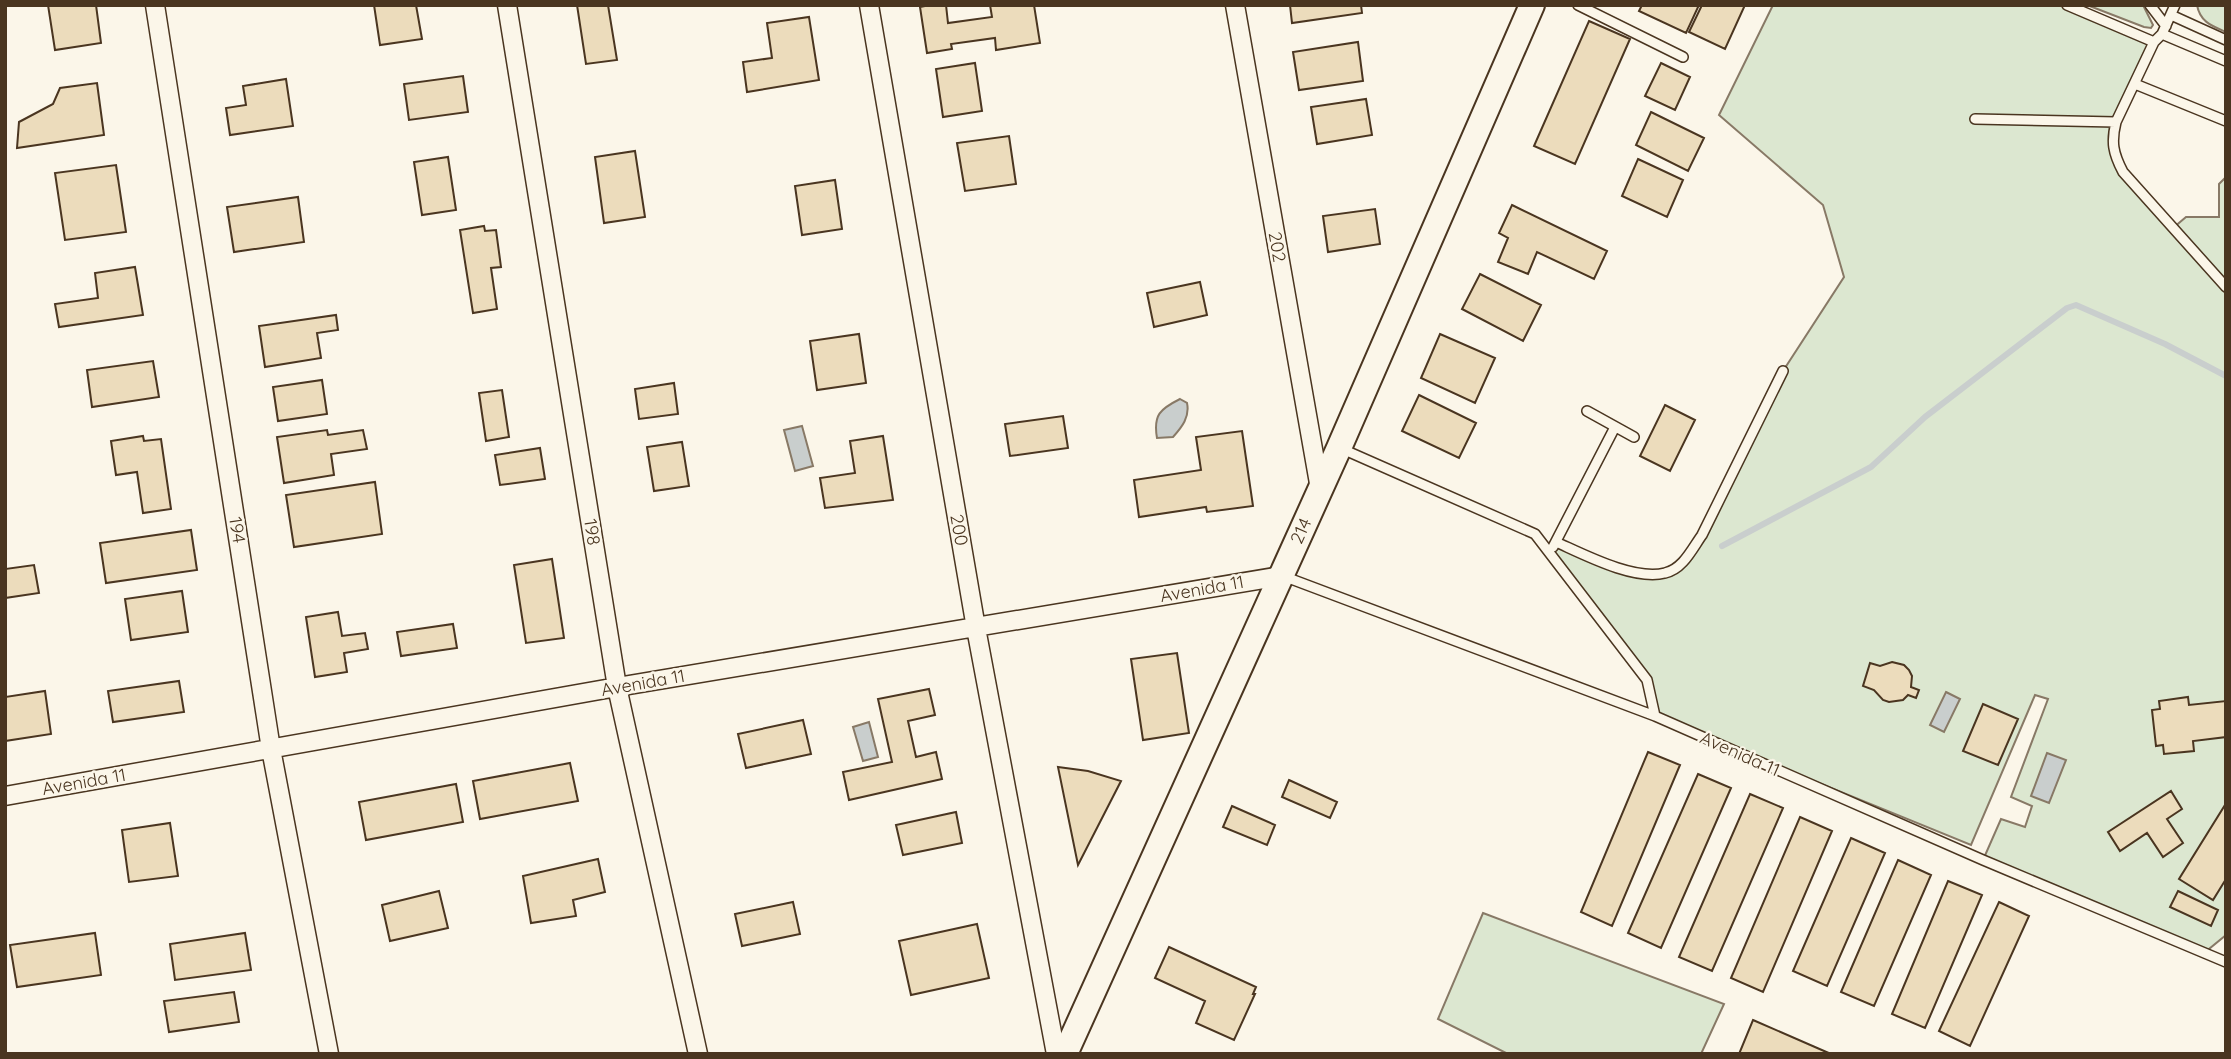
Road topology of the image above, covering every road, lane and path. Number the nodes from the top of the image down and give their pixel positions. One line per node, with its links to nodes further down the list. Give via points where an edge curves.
1 (155, 5): 33 (street, 194)
2 (507, 5): 31 (street, 198)
3 (869, 5): 30 (street, 200)
4 (1235, 5): 26 (street, 202)
5 (1532, 5): 25 (street, 214)
6 (1578, 5): 14 (lane)
7 (2068, 5): 13 (lane)
8 (2150, 5): 11 (lane)
9 (2175, 5): 10 (lane)
10 (2171, 15): 11 (lane); 12 (lane)
11 (2164, 30): 13 (lane); 15 (lane)
12 (2226, 40)
13 (2154, 42): 16 (lane)
14 (1683, 57)
15 (2226, 61)
16 (2135, 84): 18 (lane); 19 (lane)
17 (1975, 119): 19 (lane)
18 (2226, 121)
19 (2116, 122): 20 (lane, via 2114,154 2123,172)
20 (2226, 287)
21 (1783, 371): 27 (lane, via 1702,534 1675,568 1665,573 1624,569)
22 (1587, 411): 23 (lane)
23 (1615, 427): 24 (lane); 27 (lane)
24 (1634, 437)
25 (1339, 448): 26 (street, 214); 28 (lane, via 1535,534)
26 (1320, 489): 29 (street, 214)
27 (1556, 542): 28 (lane)
28 (1550, 551): 32 (lane, via 1647,680)
29 (1281, 576): 30 (street, Avenida 11); 32 (lane, Avenida 11); 39 (street, 214)
30 (976, 628): 31 (street, Avenida 11); 38 (street, 200)
31 (617, 687): 33 (street, Avenida 11); 37 (street, 198)
32 (1654, 716): 35 (lane, Avenida 11)
33 (271, 749): 34 (street, Avenida 11); 36 (street, 194)
34 (5, 796)
35 (2226, 962)
36 (329, 1054)
37 (698, 1054)
38 (1056, 1054)
39 (1065, 1054)

